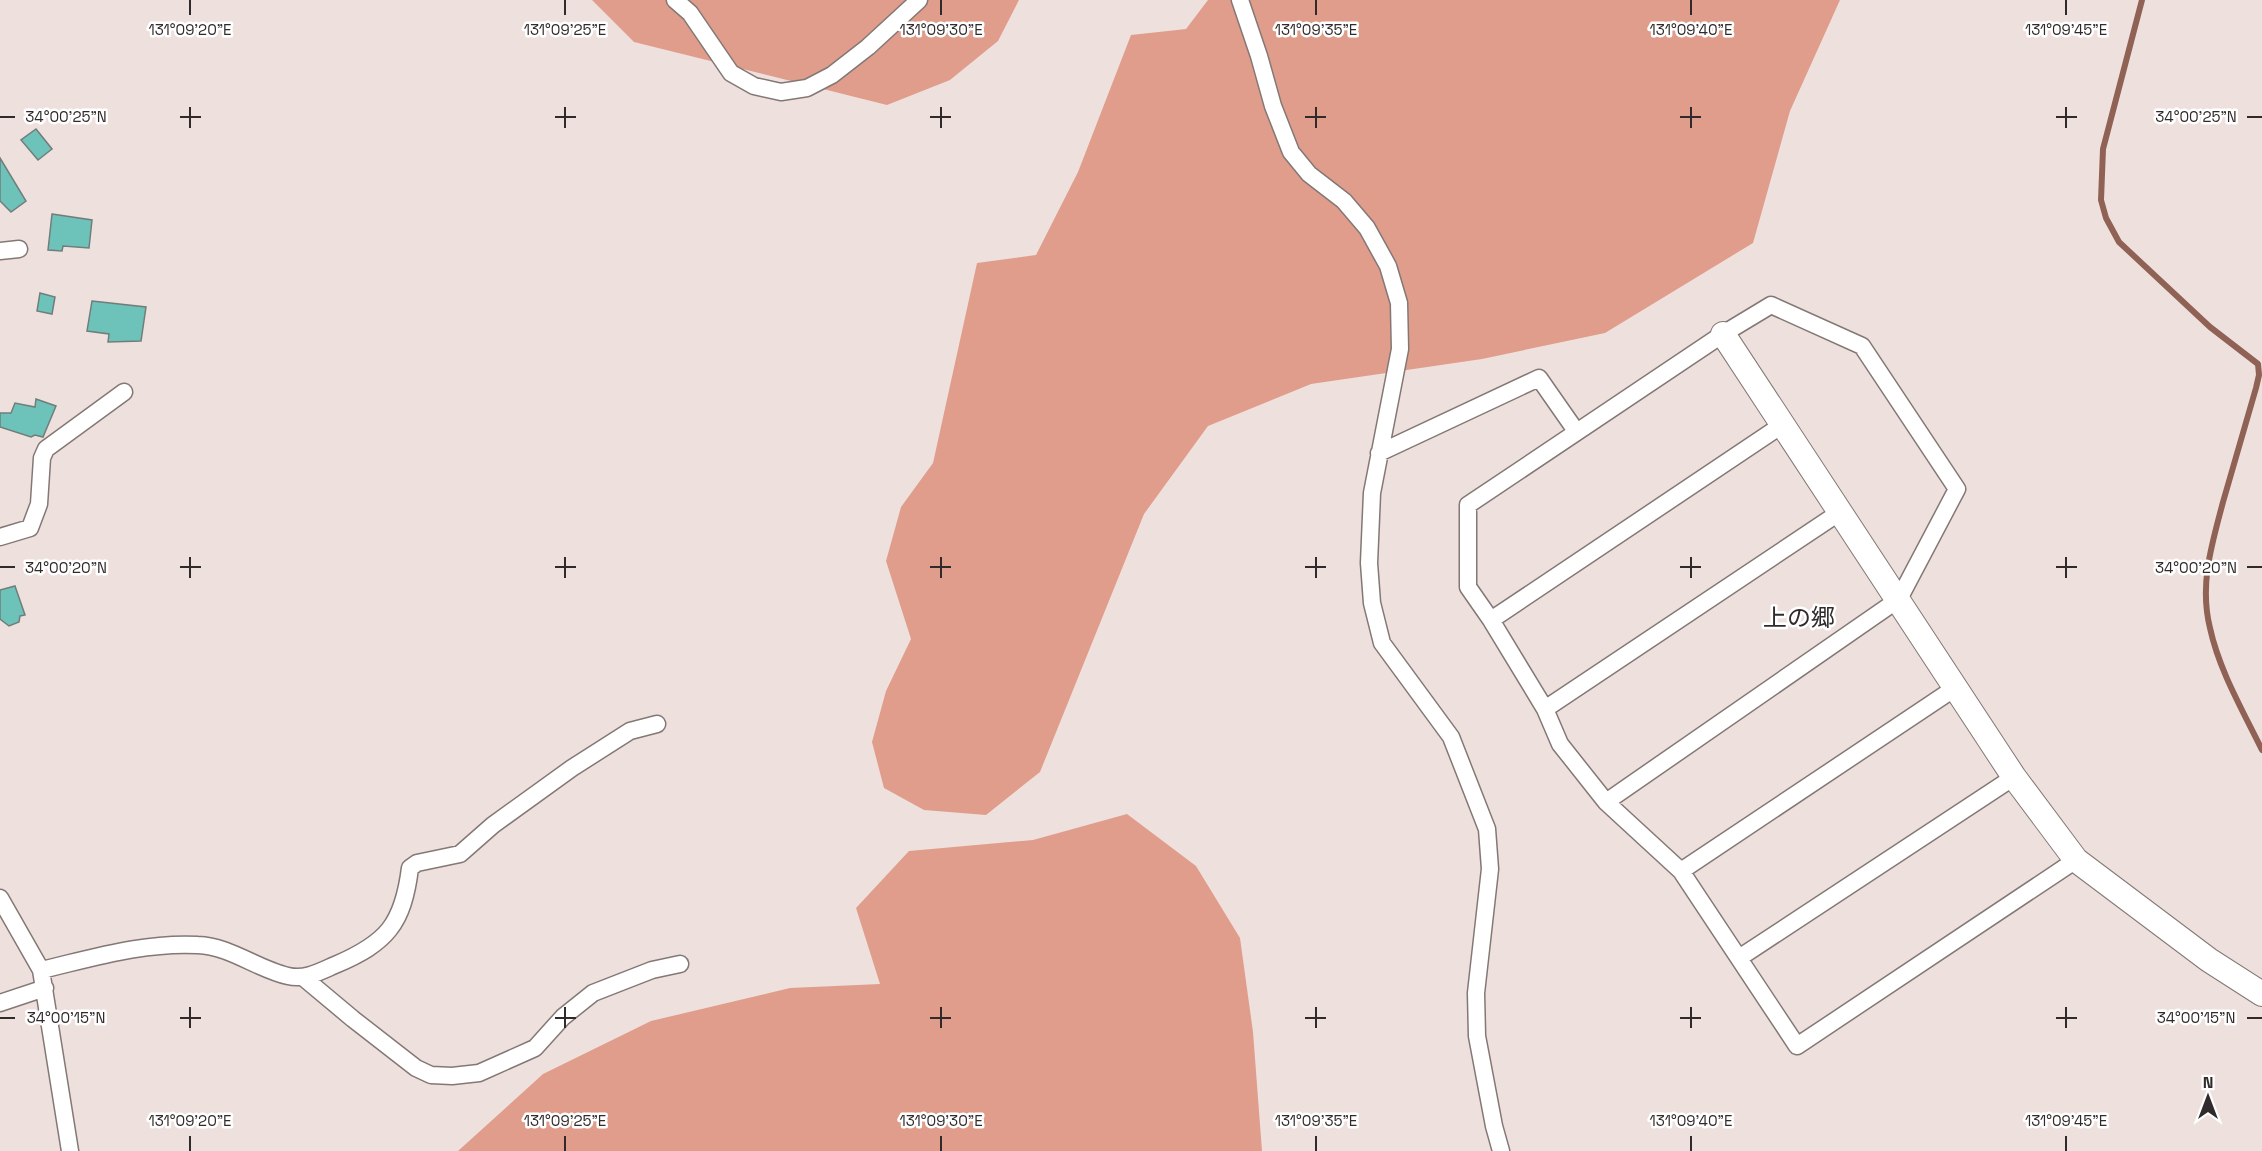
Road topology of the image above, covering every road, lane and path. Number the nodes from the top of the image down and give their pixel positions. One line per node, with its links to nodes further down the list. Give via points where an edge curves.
1 (675, 0): 2 (street, via 690,13 731,73 754,86 781,92 807,88 832,75)
2 (919, 0)
3 (1240, 0): 10 (street, via 1272,106 1291,152 1309,174 1344,201 1366,228 1388,266 1399,303 1400,349)
4 (19, 249): 5 (street)
5 (0, 251)
6 (1723, 334): 8 (street); 9 (street); 13 (street, via 1771,305 1862,346 1957,489)
7 (124, 392): 12 (street, via 46,449 39,504 30,528)
8 (1782, 425): 11 (street); 14 (street)
9 (1576, 431): 10 (street, via 1539,378); 14 (street, via 1468,505 1468,587)
10 (1379, 453): 31 (street, via 1372,493 1369,563 1372,603 1382,643 1450,737 1487,829 1490,869 1476,993 1477,1036)
11 (1840, 512): 13 (street); 16 (street)
12 (0, 537)
13 (1899, 599): 15 (street); 19 (street)
14 (1491, 620): 16 (street)
15 (1955, 688): 18 (street); 21 (street)
16 (1545, 709): 19 (street, via 1560,744)
17 (657, 724): 26 (street, via 630,731 572,768 460,854 410,868 407,896 399,916 375,945 361,955)
18 (2014, 777): 20 (street); 23 (street)
19 (1606, 801): 21 (street)
20 (2076, 860): 23 (street, via 1797,1046); 28 (street, via 2209,960)
21 (1682, 871): 23 (street)
22 (0, 898): 25 (street)
23 (1739, 958)
24 (680, 964): 26 (street, via 652,970 593,993 563,1017 535,1048 487,1070 452,1076 431,1075 416,1068)
25 (41, 970): 26 (street, via 149,945 198,945 223,950 286,976); 27 (street)
26 (304, 978)
27 (45, 988): 29 (street); 30 (street)
28 (2262, 994)
29 (0, 1003)
30 (70, 1151)
31 (1501, 1151)

